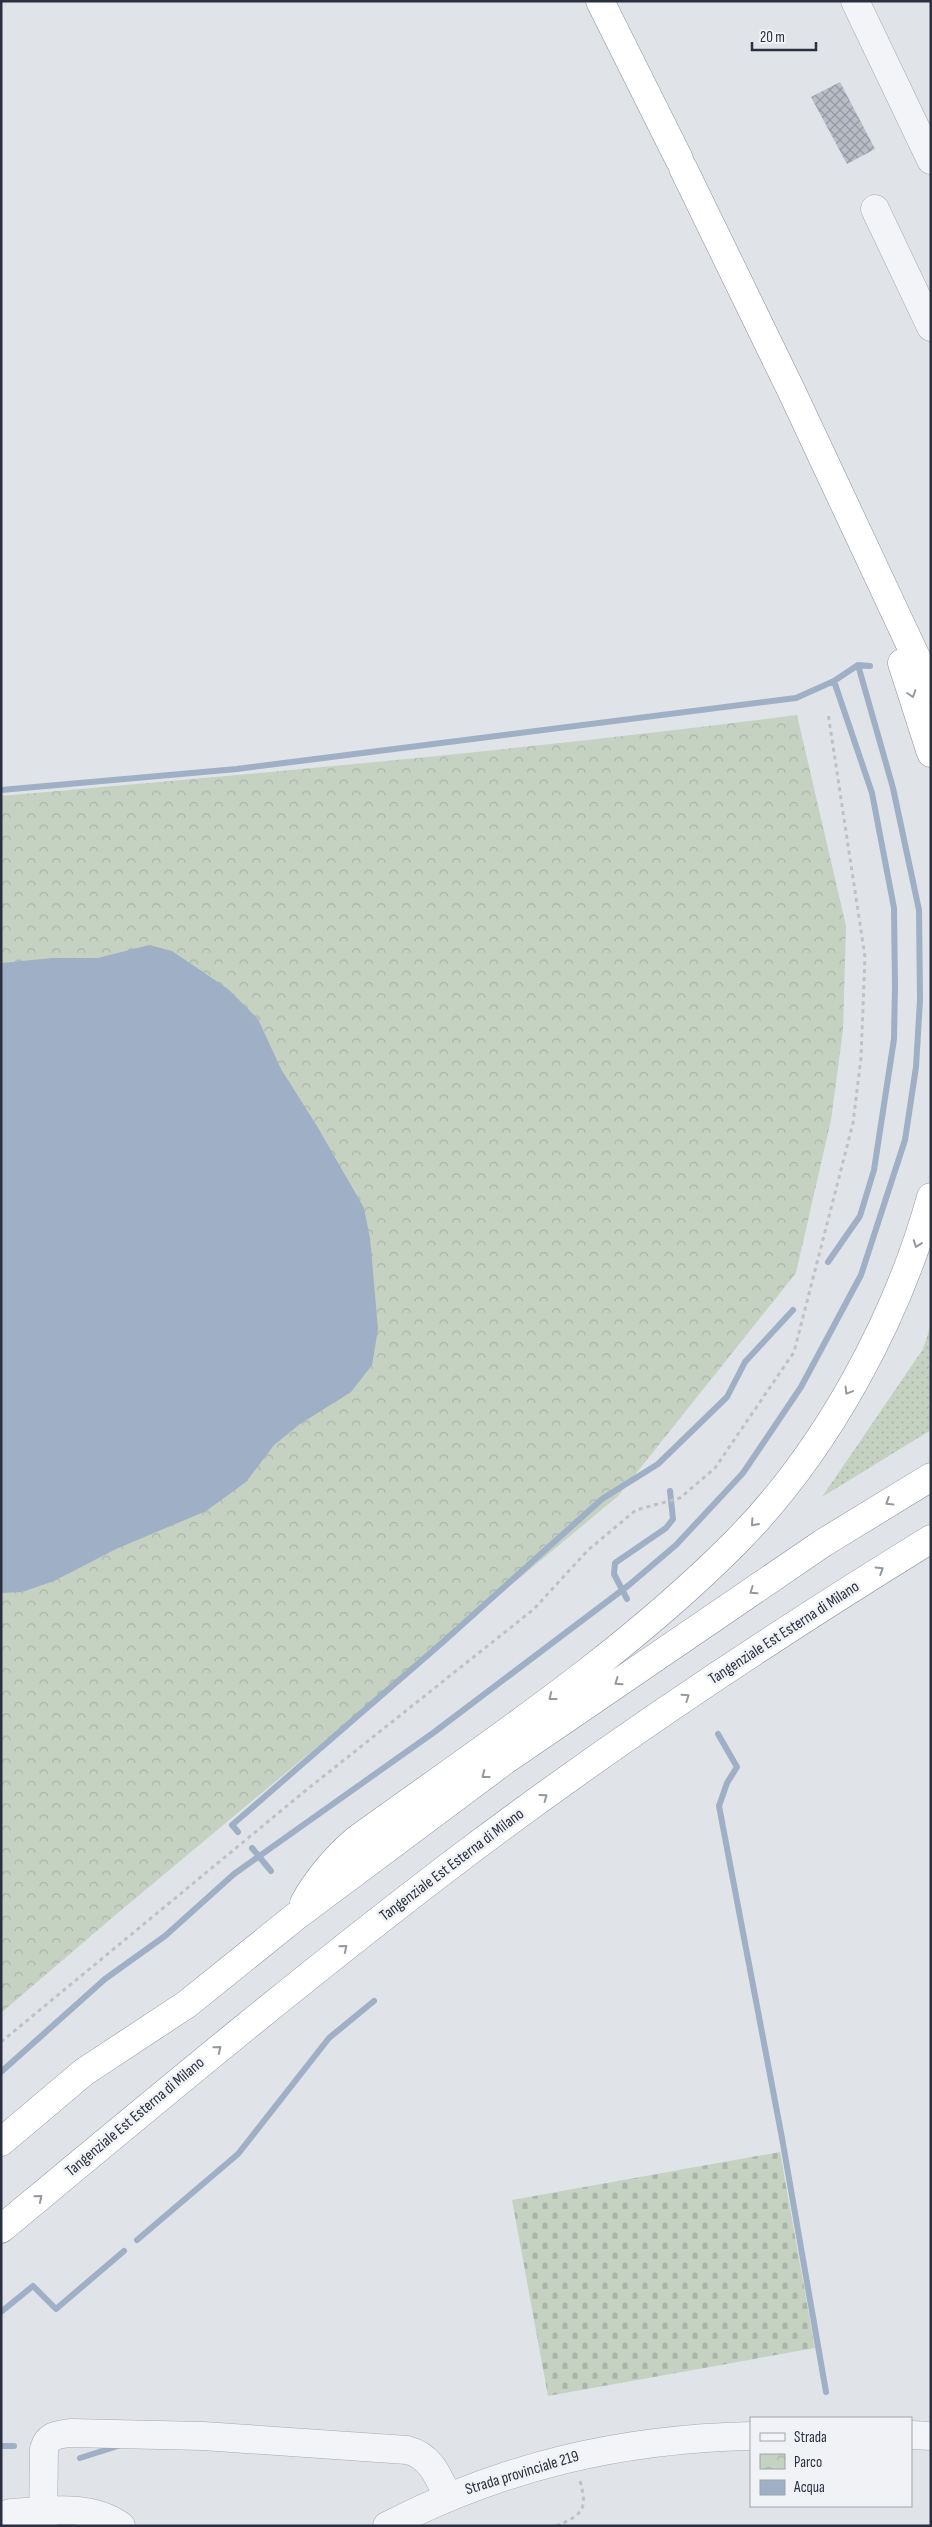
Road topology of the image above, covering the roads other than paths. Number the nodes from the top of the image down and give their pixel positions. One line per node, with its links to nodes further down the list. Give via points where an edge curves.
1 (600, 1): 6 (highway)
2 (855, 1): 3 (street)
3 (931, 160)
4 (875, 210): 5 (street)
5 (929, 318)
6 (865, 548): 7 (highway); 8 (highway); 9 (highway, one-way to 9)
7 (931, 655)
8 (931, 689)
9 (931, 753)
10 (931, 1197): 13 (highway, one-way to 13, via 893,1307 862,1368 824,1430 774,1499 738,1540 686,1591 543,1704 356,1840 318,1879)
11 (931, 1477): 13 (highway, one-way to 13, via 823,1543 661,1652 504,1762)
12 (931, 1539): 15 (highway, Tangenziale Est Esterna di Milano, one-way to 12, via 232,2037 470,1851 646,1724)
13 (295, 1917): 14 (highway, via 188,2004 84,2072)
14 (1, 2142)
15 (1, 2229)
16 (912, 2435): 18 (street)
17 (750, 2436): 19 (street, Strada provinciale 219, via 665,2442 574,2456 505,2475)
18 (931, 2436)
19 (448, 2497): 21 (street, via 434,2468 418,2452 407,2450 203,2436 70,2433 54,2435 47,2440 43,2460); 23 (street, Strada provinciale 219)
20 (1, 2516): 21 (street, via 11,2513)
21 (43, 2518): 22 (street, via 73,2510 94,2513)
22 (121, 2526)
23 (387, 2526)

